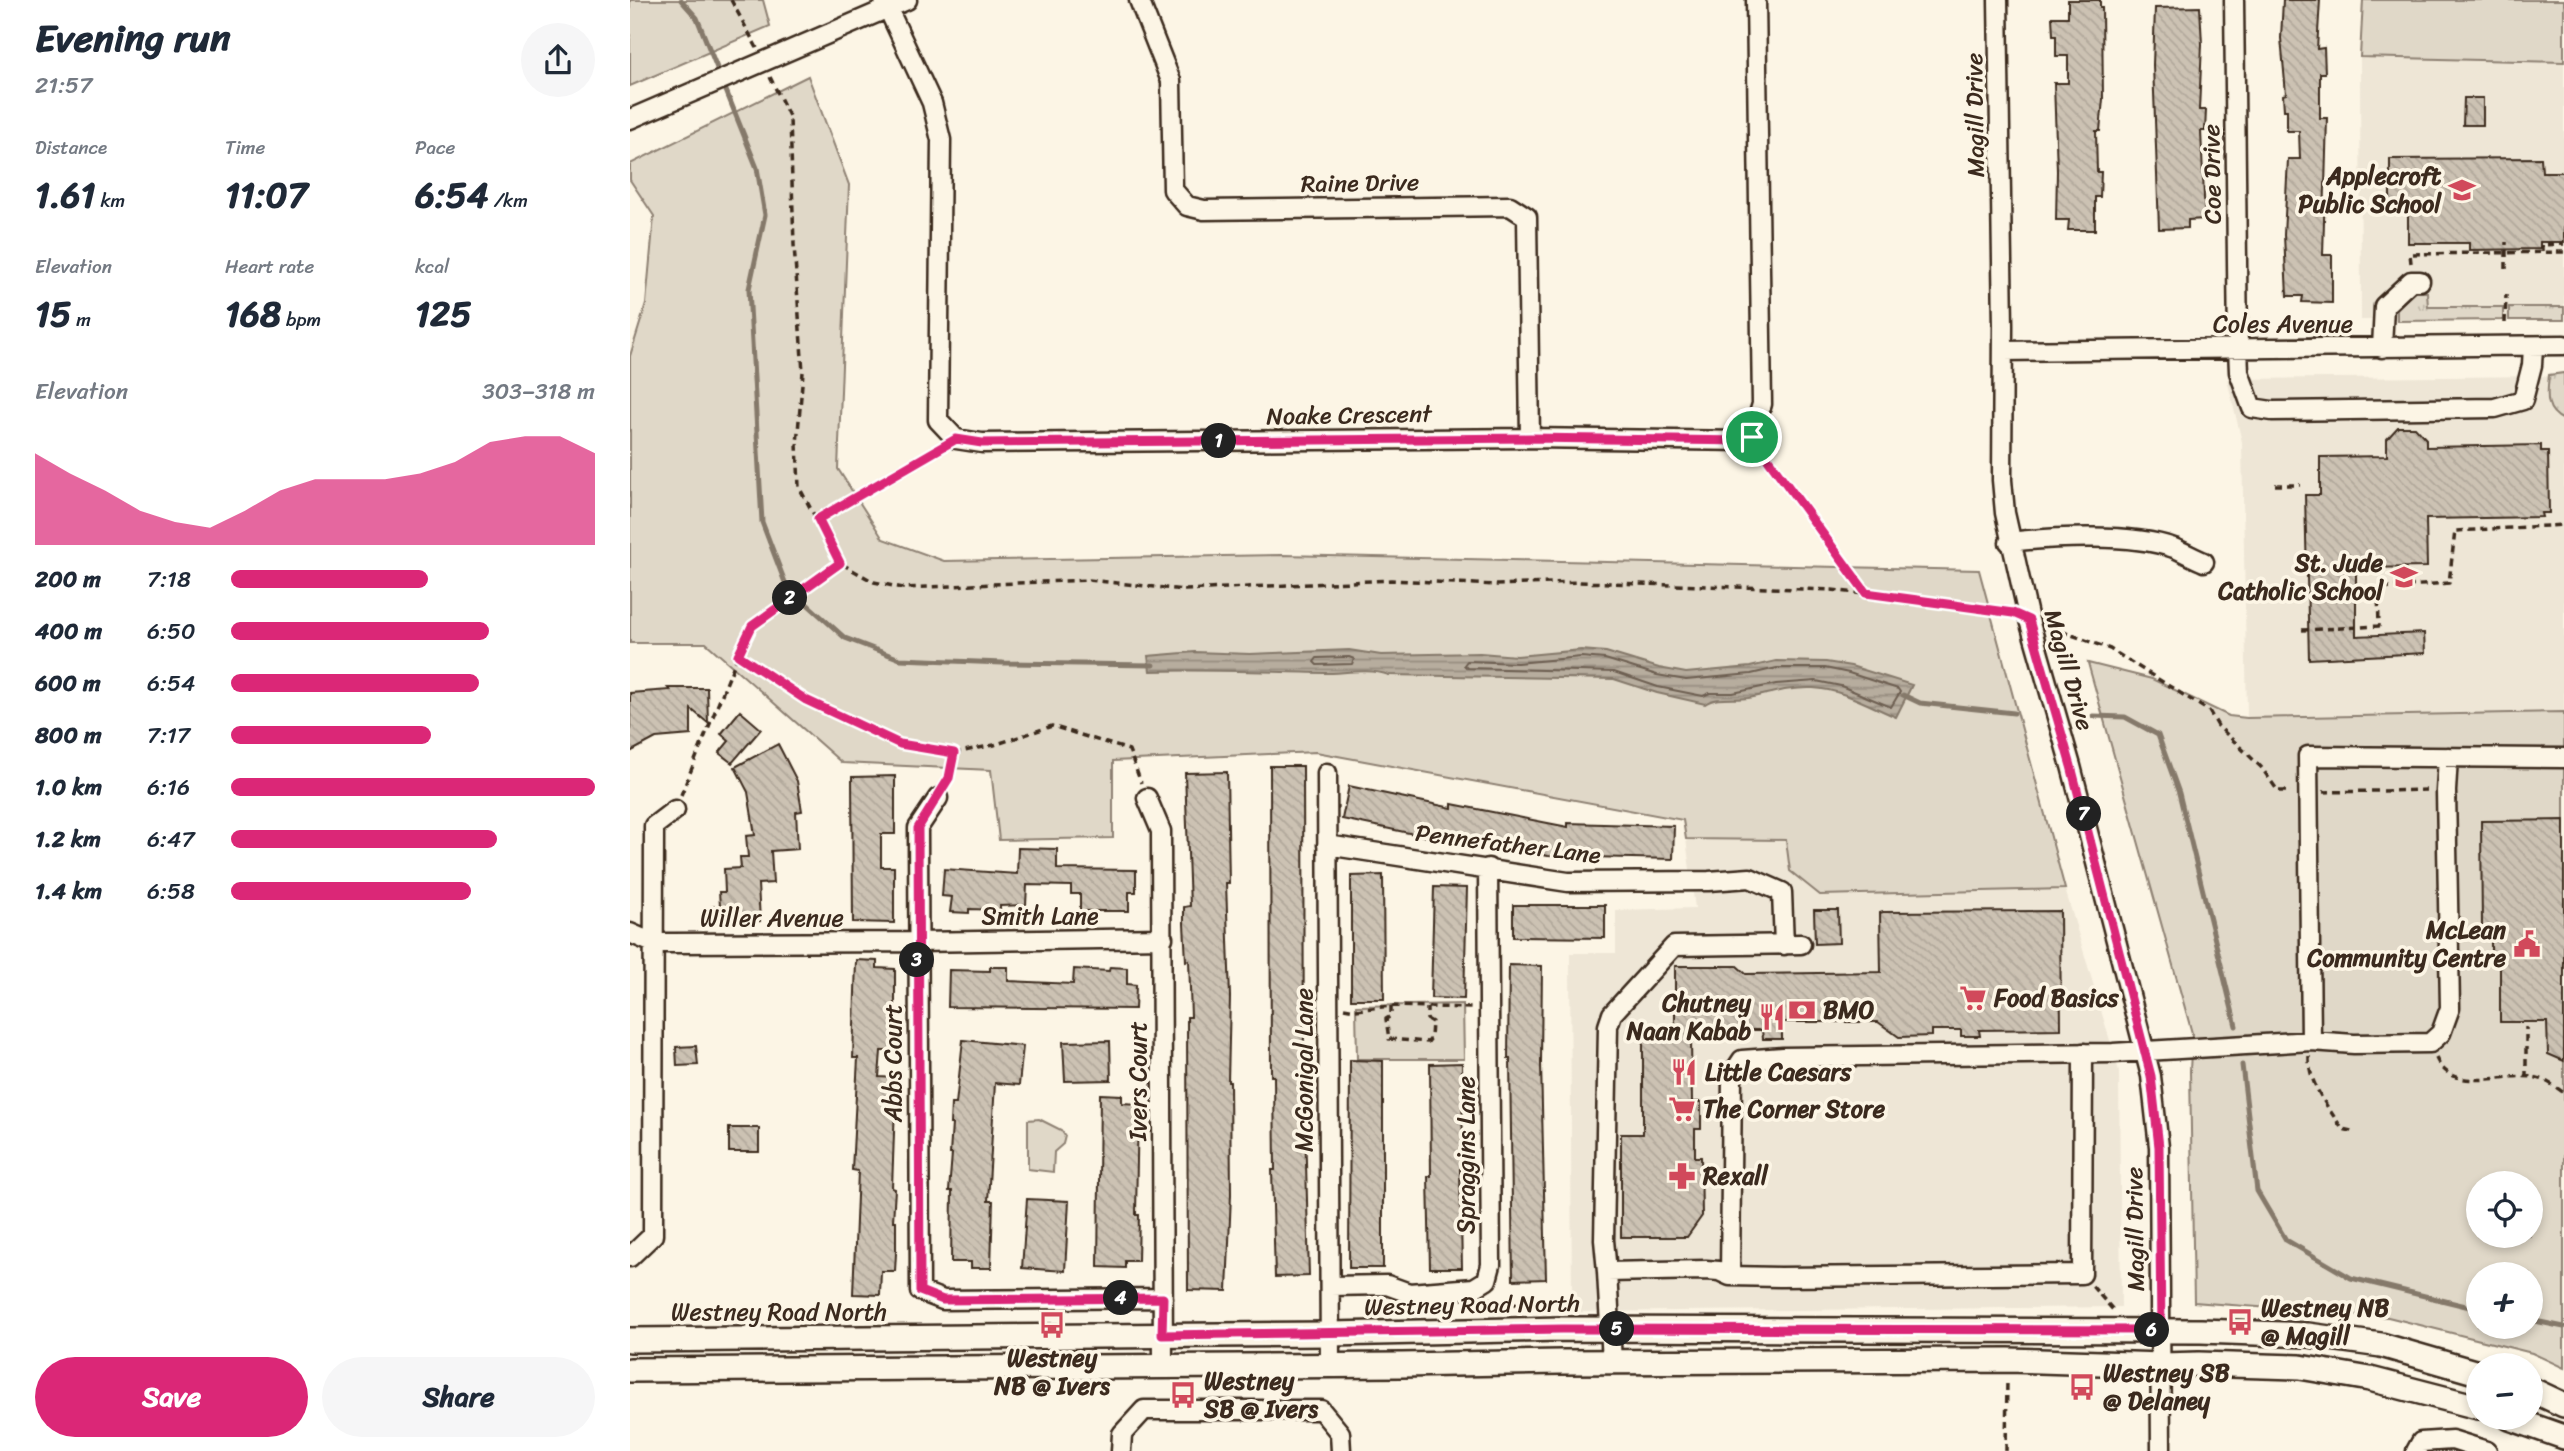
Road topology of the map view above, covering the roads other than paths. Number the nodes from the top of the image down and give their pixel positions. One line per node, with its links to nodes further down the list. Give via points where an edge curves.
1 (906, 0): 6 (street)
2 (1139, 0): 14 (street, Raine Drive, via 1171,81 1173,190 1187,206 1510,206 1527,217)
3 (1756, 0): 14 (street, Noake Crescent, via 1762,404 1752,437 1745,441)
4 (1998, 0): 13 (street, Magill Drive)
5 (2234, 0): 11 (street, Coe Drive)
6 (886, 4): 7 (street); 14 (street, Noake Crescent, via 932,103 941,140 938,420 956,439 982,443)
7 (630, 119)
8 (2420, 281): 12 (street, via 2411,281 2384,306)
9 (2564, 345): 10 (street, Coles Avenue)
10 (2533, 346): 11 (street, Coe Drive, via 2523,400 2495,408 2272,411 2252,408 2239,372); 12 (street, Coles Avenue)
11 (2238, 348): 12 (street, Coles Avenue); 13 (street, Coles Avenue)
12 (2382, 348)
13 (2003, 351): 15 (street, Magill Drive, via 2002,480)
14 (1530, 438)
15 (2010, 542): 16 (street, via 2138,540); 30 (street, Magill Drive)
16 (2204, 562)
17 (2448, 757): 18 (street); 29 (street, via 2450,1008 2441,1033 2430,1043); 29 (street, via 2308,756)
18 (2564, 758)
19 (1326, 773): 23 (street, McGonigal Lane)
20 (938, 798): 27 (street, Abbs Court, via 918,828)
21 (1147, 798): 26 (street, Ivers Court, via 1161,831)
22 (675, 810): 28 (street, via 654,826)
23 (1327, 845): 24 (street, Pennefather Lane); 35 (street, McGonigal Lane)
24 (1488, 868): 33 (street, Pennefather Lane, via 1568,881 1750,878 1782,892 1793,944 1674,946 1612,1014 1608,1026); 35 (street, Spraggins Lane, via 1491,1265 1487,1280 1474,1288 1409,1293 1387,1285)
25 (630, 933): 28 (street, Willer Avenue)
26 (1163, 938): 27 (street, Smith Lane); 36 (street, Ivers Court)
27 (917, 942): 28 (street, Willer Avenue); 36 (street, Abbs Court, via 920,1291 943,1300)
28 (653, 943): 32 (street, via 653,1235)
29 (2311, 1041): 30 (street)
30 (2146, 1051): 31 (street); 42 (street, Magill Drive, via 2159,1147)
31 (2083, 1053): 34 (street, via 1742,1060 1732,1075); 34 (street, via 2082,1274)
32 (630, 1257)
33 (1606, 1272): 34 (street, via 1706,1270); 37 (street)
34 (1730, 1276)
35 (1330, 1286): 39 (street, McGonigal Lane)
36 (1163, 1298): 40 (street, Ivers Court)
37 (1611, 1329): 38 (main road, Westney Road North); 39 (main road, Westney Road North); 43 (street)
38 (1881, 1331): 42 (main road, Westney Road North); 44 (street)
39 (1331, 1334): 40 (main road, Westney Road North); 45 (street, McGonigal Lane)
40 (1162, 1335): 41 (main road, Westney Road North); 46 (street, Ivers Court)
41 (630, 1339)
42 (2161, 1347): 44 (main road, Westney Road North, via 2008,1360); 48 (main road, Westney Road North, via 2308,1335 2381,1345); 50 (main road, Westney Road North, via 2199,1364 2301,1367); 56 (street, Magill Drive)
43 (1612, 1362): 44 (main road, Westney Road North); 45 (main road, Westney Road North)
44 (1882, 1362)
45 (1330, 1366): 46 (main road, Westney Road North)
46 (1163, 1367): 47 (main road, Westney Road North)
47 (630, 1370)
48 (2466, 1370)
49 (2543, 1395): 51 (main road)
50 (2466, 1404)
51 (2564, 1405)
52 (2543, 1430): 53 (main road)
53 (2564, 1437)
54 (1121, 1451): 55 (street, via 1122,1434 1144,1410 1321,1409 1340,1433)
55 (1340, 1451)
56 (2161, 1451)
57 (2416, 1451): 58 (street, via 2421,1441 2452,1440)
58 (2487, 1451)

